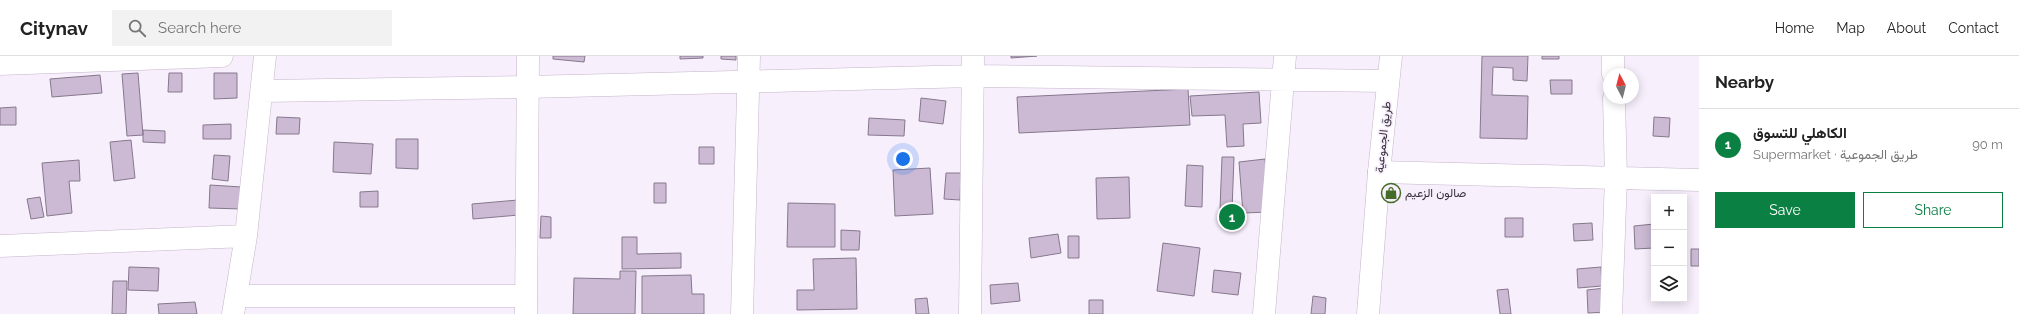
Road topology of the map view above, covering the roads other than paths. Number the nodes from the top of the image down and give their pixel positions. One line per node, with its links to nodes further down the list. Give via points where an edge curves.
1 (222, 56): 8 (street)
2 (265, 56): 15 (street)
3 (528, 56): 14 (street)
4 (749, 56): 12 (street)
5 (1285, 56): 11 (street)
6 (1390, 56): 13 (street, طريق الجموعية)
7 (1613, 56): 10 (street)
8 (0, 64)
9 (974, 66): 11 (street); 12 (street); 25 (street)
10 (1613, 68)
11 (1282, 79): 13 (street); 26 (street)
12 (748, 81): 14 (street); 24 (street)
13 (1388, 81): 17 (street, طريق الجموعية)
14 (527, 87): 15 (street); 23 (street)
15 (262, 91): 20 (street)
16 (1614, 104): 18 (street)
17 (1379, 172): 18 (street); 27 (street, طريق الجموعية)
18 (1616, 178): 19 (street); 28 (street)
19 (1699, 180)
20 (246, 236): 21 (street); 22 (street)
21 (0, 246)
22 (235, 305): 23 (street)
23 (526, 305)
24 (742, 314)
25 (970, 314)
26 (1264, 314)
27 (1368, 314)
28 (1610, 314)

